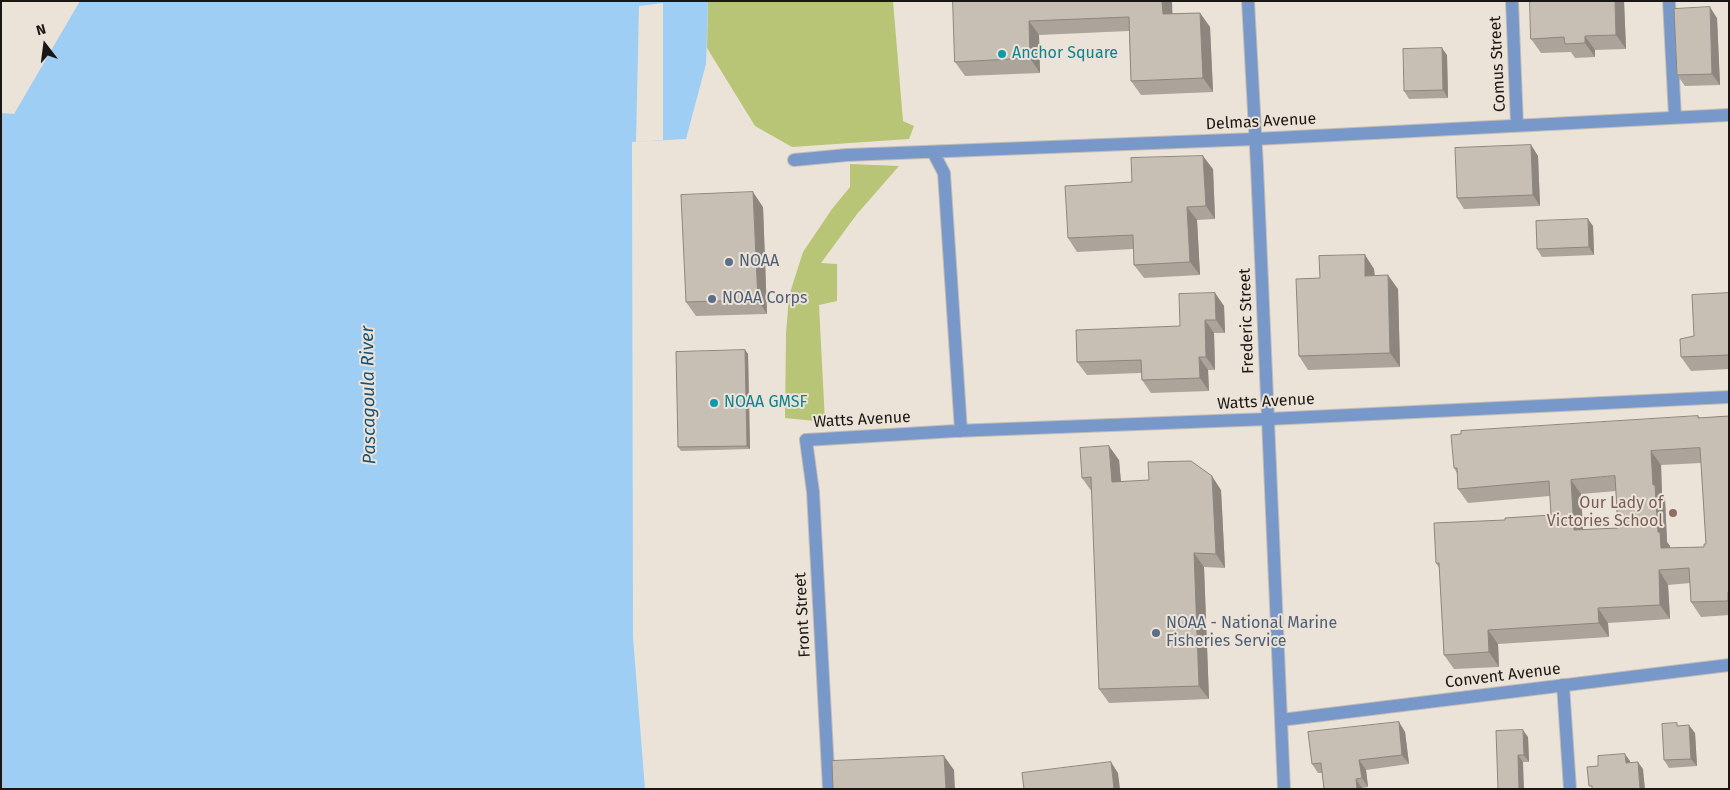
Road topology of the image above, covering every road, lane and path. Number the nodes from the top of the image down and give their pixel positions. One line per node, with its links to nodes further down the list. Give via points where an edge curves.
1 (1248, 1): 7 (street, Frederic Street)
2 (1512, 1): 6 (street, Comus Street)
3 (1669, 1): 5 (street)
4 (1729, 115): 5 (street, Delmas Avenue)
5 (1675, 117): 6 (street, Delmas Avenue)
6 (1517, 125): 7 (street, Delmas Avenue)
7 (1255, 139): 8 (street, Delmas Avenue); 11 (street, Frederic Street)
8 (933, 152): 9 (street, Delmas Avenue); 12 (street, via 944,173)
9 (794, 160)
10 (1729, 397): 11 (street, Watts Avenue)
11 (1268, 419): 12 (street, Watts Avenue); 16 (street, Frederic Street)
12 (961, 431): 13 (street, Watts Avenue)
13 (806, 440): 17 (street, Front Street, via 813,492)
14 (1729, 665): 15 (street, Convent Avenue)
15 (1563, 685): 16 (street, Convent Avenue); 19 (street)
16 (1281, 720): 18 (street, Frederic Street)
17 (829, 789)
18 (1284, 789)
19 (1570, 789)

